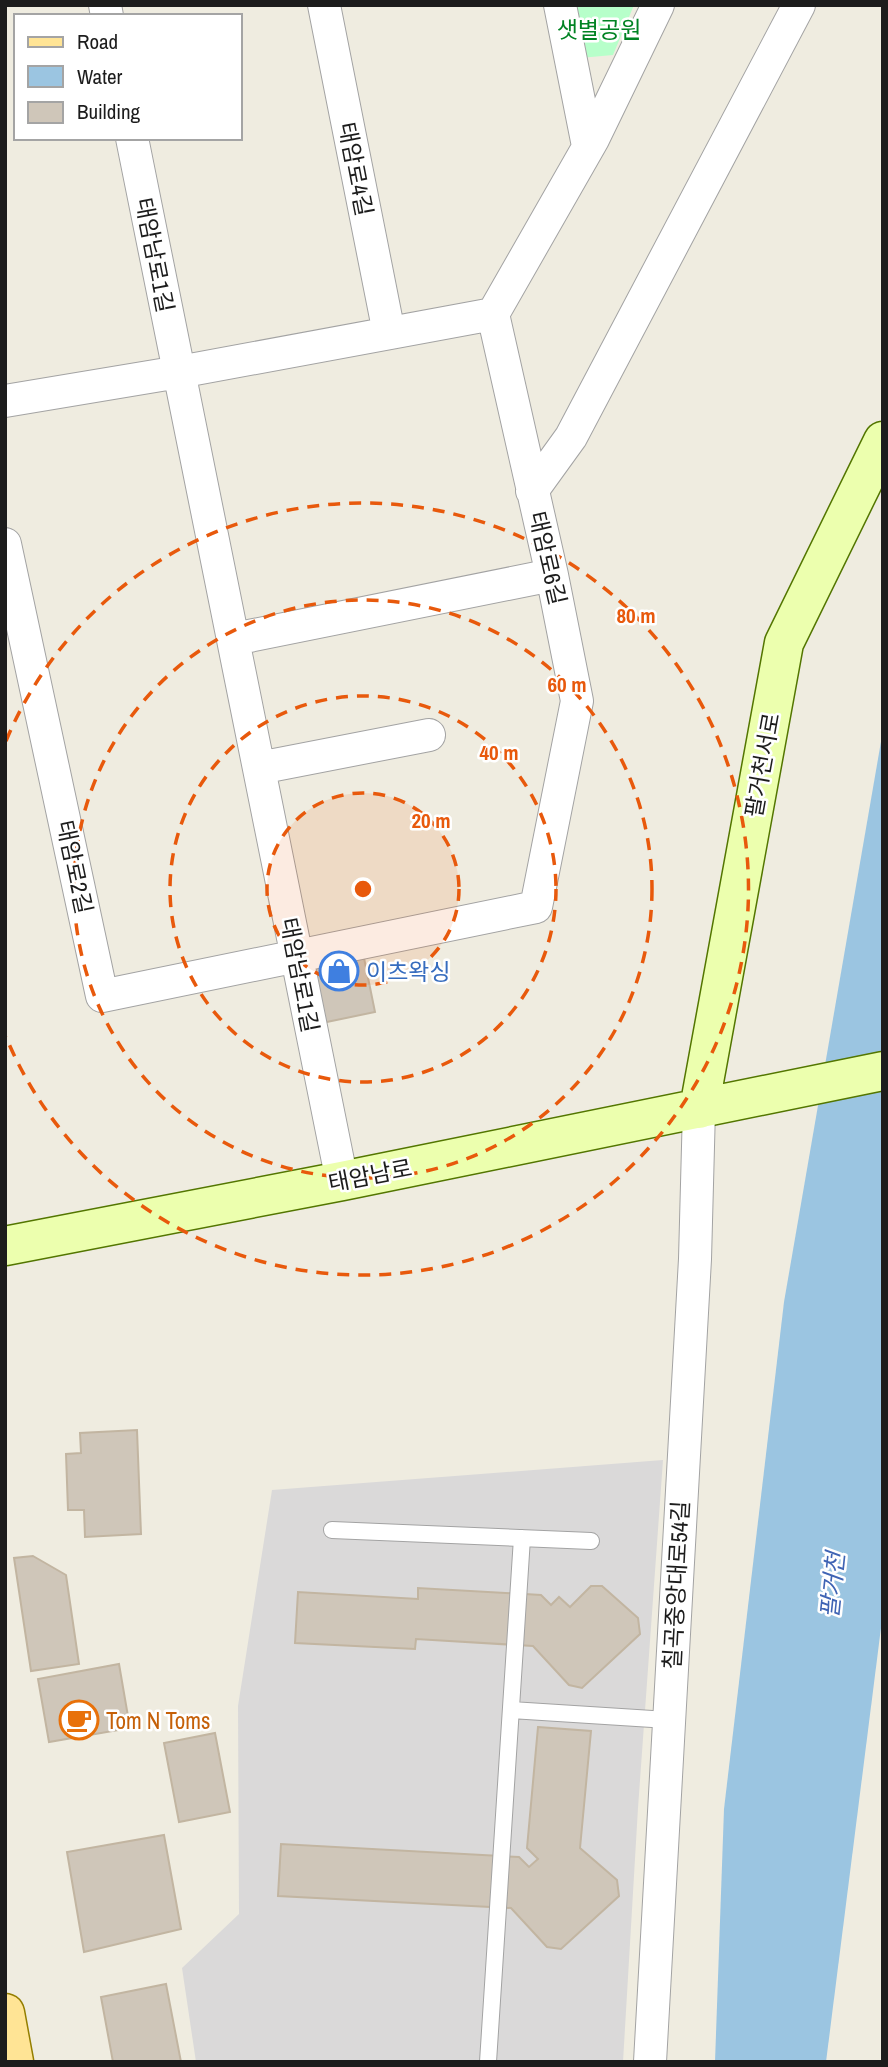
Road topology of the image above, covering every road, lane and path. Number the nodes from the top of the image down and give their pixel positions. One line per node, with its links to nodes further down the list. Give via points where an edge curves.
1 (324, 5): 8 (street, 태암로4길)
2 (560, 5): 6 (street)
3 (658, 5): 6 (street)
4 (799, 5): 12 (street, via 571,437)
5 (132, 140): 9 (street, 태암남로1길)
6 (588, 146): 7 (street)
7 (493, 314): 8 (street); 12 (street, 태암로6길)
8 (388, 333): 9 (street)
9 (179, 372): 10 (street); 15 (street, 태암남로1길)
10 (5, 401)
11 (883, 441): 20 (main road, 팔거천서로, via 784,643)
12 (532, 491): 14 (street, 태암로6길)
13 (5, 544): 18 (street, 태암로2길, via 102,996)
14 (552, 575): 15 (street); 18 (street, 태암로6길, via 577,701 536,907)
15 (234, 639): 17 (street, 태암남로1길)
16 (429, 735): 17 (street)
17 (258, 768): 18 (street, 태암남로1길)
18 (296, 955): 21 (street, 태암남로1길)
19 (883, 1071): 20 (main road, 태암남로)
20 (716, 1105): 21 (main road, 태암남로); 27 (street, 칠곡중앙대로54길, via 695,1259)
21 (342, 1181): 22 (main road, 태암남로)
22 (5, 1246)
23 (332, 1530): 24 (lane)
24 (523, 1538): 25 (lane); 26 (lane)
25 (591, 1541)
26 (511, 1710): 27 (lane); 30 (lane)
27 (668, 1720): 31 (street, 칠곡중앙대로54길)
28 (5, 2013): 29 (main road)
29 (14, 2062)
30 (488, 2062)
31 (650, 2062)

